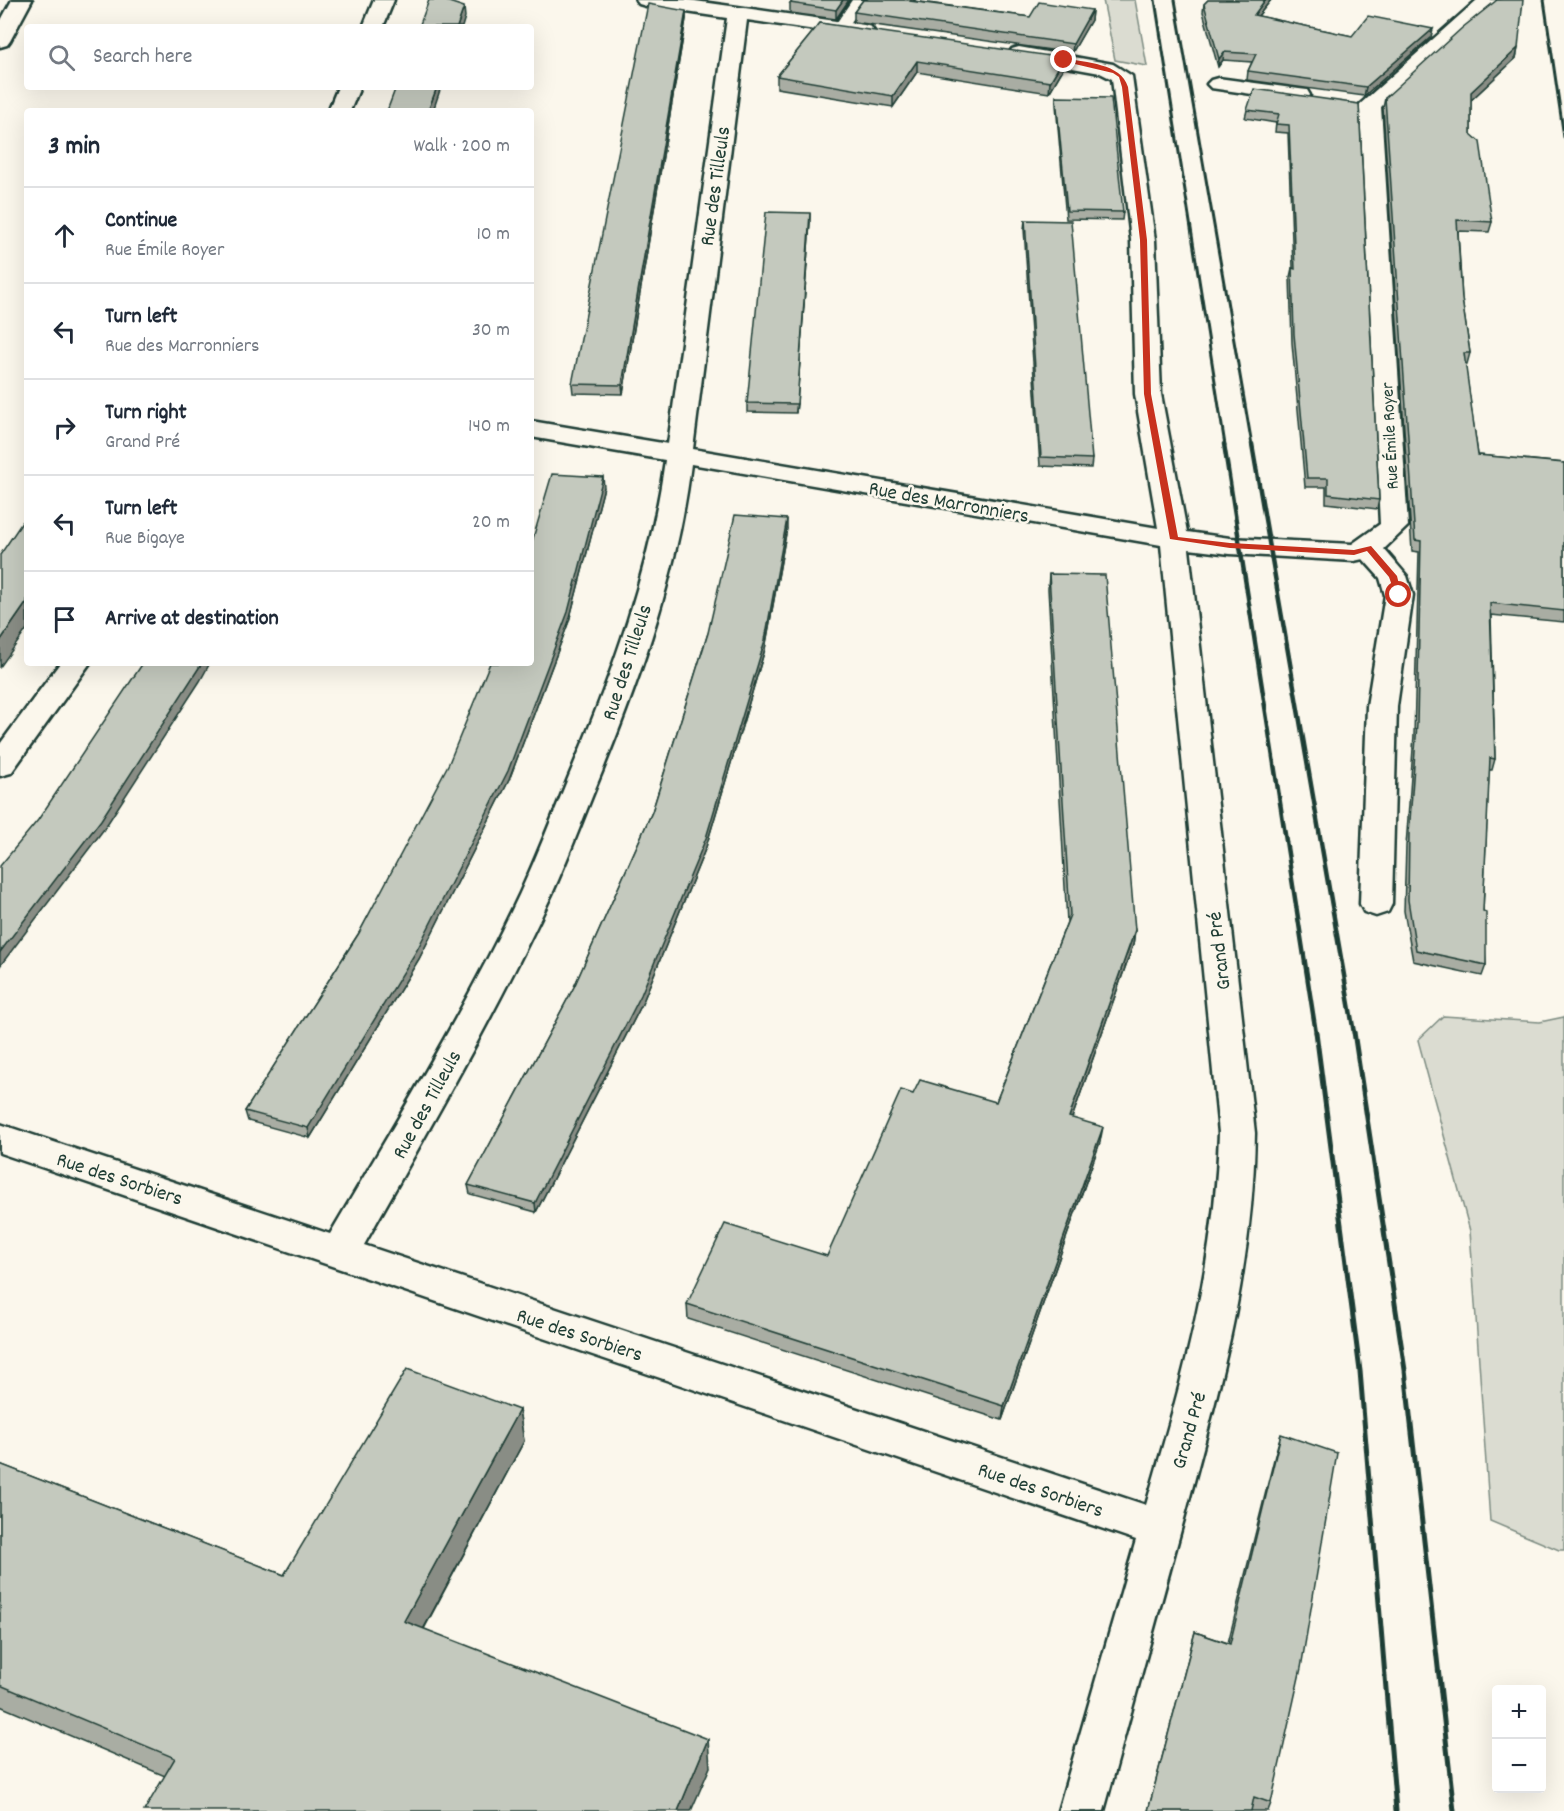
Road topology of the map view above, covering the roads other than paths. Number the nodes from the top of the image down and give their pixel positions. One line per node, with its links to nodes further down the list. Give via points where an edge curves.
1 (22, 0): 10 (street)
2 (384, 0): 7 (street)
3 (646, 0): 6 (street)
4 (859, 0): 8 (lane)
5 (1489, 0): 16 (street)
6 (738, 14): 8 (street); 19 (street, Rue des Tilleuls)
7 (374, 24)
8 (840, 28): 9 (street)
9 (888, 35)
10 (0, 41)
11 (993, 50): 20 (street, Grand Pré, via 1088,64 1122,76 1143,234 1148,394)
12 (1218, 84): 14 (street)
13 (348, 90): 17 (street)
14 (1323, 99)
15 (1346, 102): 16 (street)
16 (1370, 105): 21 (street, Rue Émile Royer, via 1394,526)
17 (340, 108)
18 (534, 429): 19 (street, Rue des Marronniers)
19 (677, 456): 20 (street, Rue des Marronniers); 26 (street, Rue des Tilleuls, via 674,495 644,616 617,698 551,860 459,1044)
20 (1174, 539): 21 (street, Rue des Marronniers, via 1354,553); 27 (street, Grand Pré, via 1234,1082 1237,1180 1223,1299)
21 (1368, 548): 24 (street, via 1393,576 1399,595 1382,706)
22 (73, 666): 23 (street)
23 (0, 766)
24 (1376, 904)
25 (0, 1138): 26 (street, Rue des Sorbiers)
26 (339, 1254): 27 (street, Rue des Sorbiers)
27 (1161, 1529): 28 (street, Grand Pré)
28 (1081, 1811)

